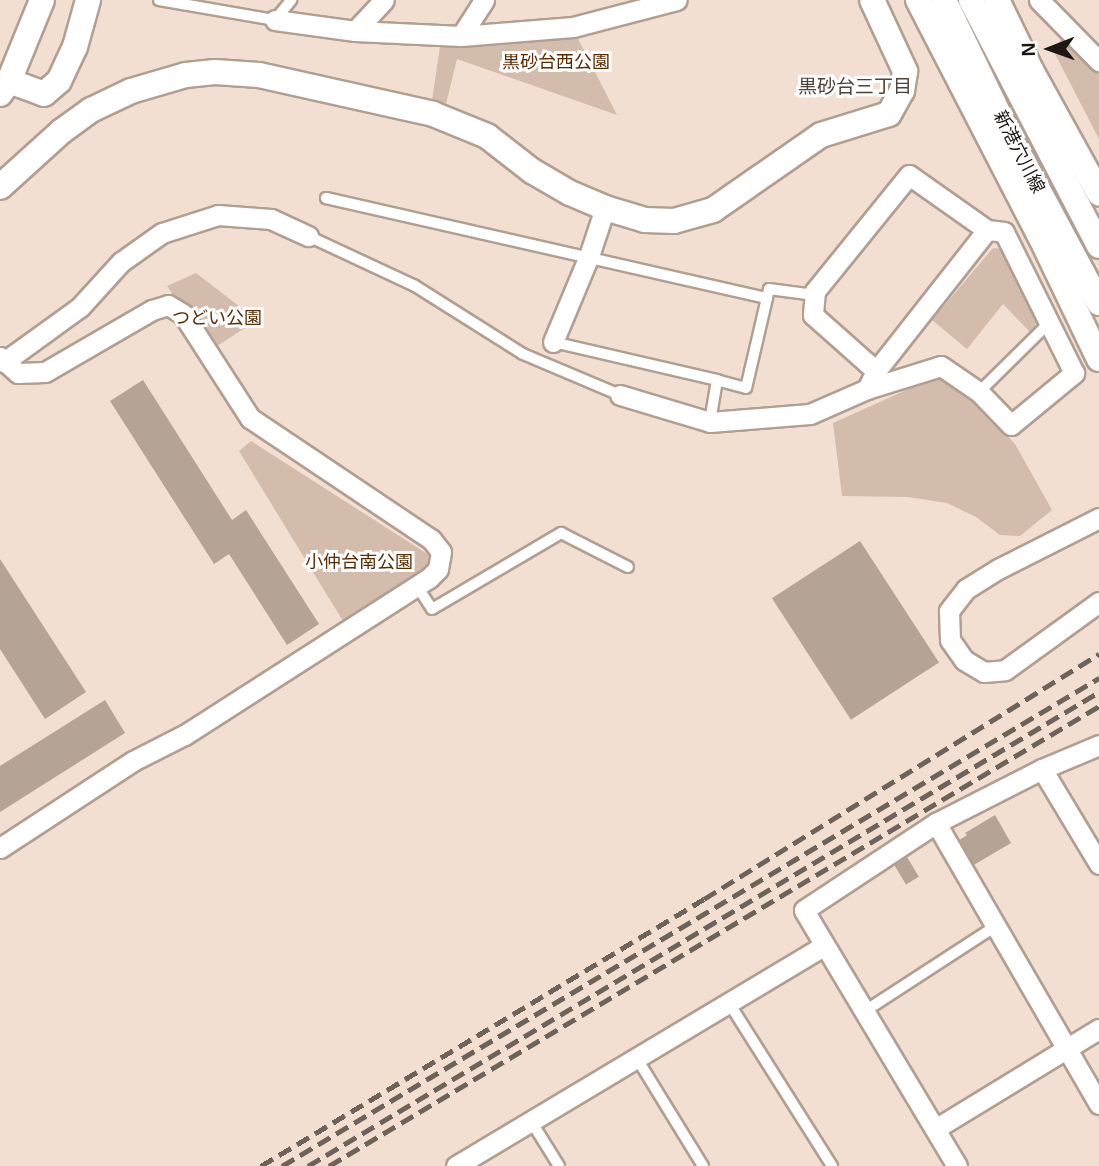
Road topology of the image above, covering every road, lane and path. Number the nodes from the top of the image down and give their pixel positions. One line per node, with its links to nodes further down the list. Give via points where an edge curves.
1 (42, 0): 18 (street)
2 (88, 0): 18 (street, via 60,81 44,94)
3 (159, 0): 14 (lane)
4 (291, 0): 14 (lane)
5 (384, 0): 15 (street)
6 (484, 0): 16 (street)
7 (677, 0): 16 (street, via 573,27)
8 (872, 0): 22 (street, via 905,72 902,91 890,114 821,135 713,210 674,221 645,220)
9 (918, 0): 33 (street)
10 (944, 0): 29 (street, 新港穴川線, via 1011,139)
11 (971, 0): 25 (street, 新港穴川線)
12 (997, 0): 19 (street)
13 (1039, 0): 17 (street)
14 (275, 20): 15 (street)
15 (355, 31): 16 (street)
16 (461, 36)
17 (1099, 61)
18 (4, 87)
19 (1097, 186)
20 (0, 187): 22 (street, via 91,110 131,91 215,72 259,75 462,123 532,170)
21 (326, 198): 26 (lane)
22 (605, 208): 26 (street)
23 (987, 230): 27 (street, via 909,176); 30 (street, via 1004,232); 34 (street)
24 (308, 236): 32 (street, via 271,219 218,215 162,233 121,262 80,307); 38 (lane, via 415,286 523,354)
25 (1099, 246)
26 (589, 256): 28 (lane); 31 (street)
27 (815, 295): 28 (lane, via 769,289); 34 (street, via 813,315)
28 (767, 298): 35 (lane, via 746,388)
29 (1099, 303)
30 (1049, 323): 37 (lane); 37 (street, via 1074,373 1011,425)
31 (553, 342): 35 (lane)
32 (2, 359): 42 (street, via 18,373 46,372 168,305 183,314 250,418 431,539 441,552 438,569)
33 (1099, 359)
34 (876, 371): 36 (street)
35 (717, 380): 39 (lane)
36 (867, 389): 37 (street, via 940,366); 39 (street, via 810,414)
37 (979, 392)
38 (620, 395): 39 (street)
39 (710, 422)
40 (1099, 518): 43 (street, via 966,589 949,611 950,640 964,660 984,672 1005,670)
41 (628, 567): 42 (lane, via 561,533 432,609)
42 (417, 586): 47 (street)
43 (1099, 602)
44 (1099, 745): 45 (street)
45 (1042, 769): 46 (street); 48 (street)
46 (936, 823): 49 (street); 50 (street, via 804,910)
47 (0, 848)
48 (1099, 864)
49 (996, 926): 52 (lane); 54 (street)
50 (824, 946): 51 (street); 52 (street)
51 (729, 1003): 55 (street); 62 (lane)
52 (865, 1010): 58 (street)
53 (1099, 1029): 54 (street)
54 (1065, 1048): 56 (street); 58 (street)
55 (636, 1057): 57 (street); 61 (lane)
56 (1099, 1104)
57 (531, 1121): 59 (street); 60 (lane)
58 (935, 1129): 63 (street)
59 (456, 1166)
60 (559, 1166)
61 (703, 1166)
62 (832, 1166)
63 (957, 1166)

